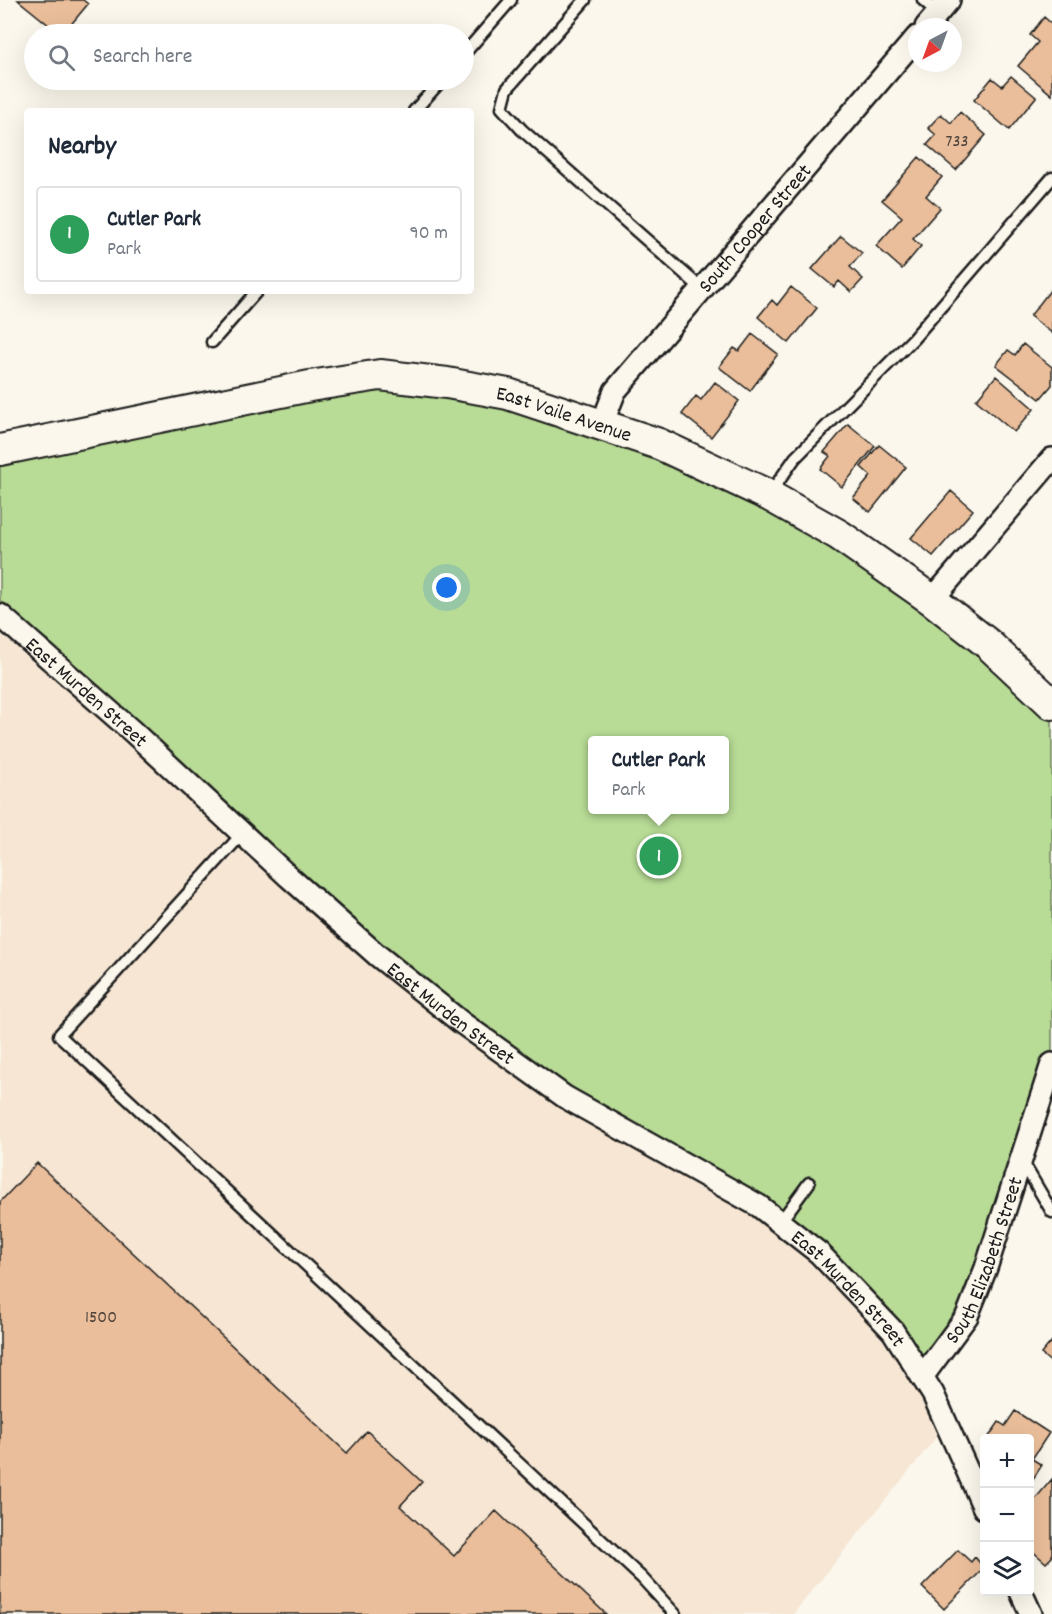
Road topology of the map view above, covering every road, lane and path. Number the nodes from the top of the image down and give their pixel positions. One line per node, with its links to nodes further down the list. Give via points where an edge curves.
1 (511, 0): 3 (lane)
2 (585, 0): 8 (lane, via 507,88 502,108)
3 (474, 43)
4 (908, 48): 8 (street, South Cooper Street)
5 (433, 90): 6 (lane)
6 (417, 108)
7 (1052, 178): 14 (lane, via 913,339 795,458)
8 (702, 289): 11 (street, South Cooper Street, via 615,391)
9 (253, 294): 10 (lane)
10 (212, 342)
11 (603, 424): 12 (street, East Vaile Avenue, via 508,394 380,375); 14 (street, East Vaile Avenue, via 659,444)
12 (0, 450)
13 (1052, 459): 15 (street)
14 (768, 495): 15 (street, East Vaile Avenue, via 839,535)
15 (932, 600): 17 (street, East Vaile Avenue)
16 (0, 615): 18 (street, East Murden Street)
17 (1052, 704)
18 (242, 834): 23 (street, East Murden Street, via 377,955 522,1068 565,1097); 27 (lane, via 59,1035 642,1578)
19 (1052, 1064): 20 (street, South Elizabeth Street)
20 (1022, 1160): 22 (lane); 24 (street, South Elizabeth Street, via 967,1316)
21 (809, 1184): 23 (lane)
22 (1052, 1212)
23 (781, 1221): 24 (street, East Murden Street, via 868,1302 893,1331)
24 (922, 1377): 25 (street)
25 (980, 1499)
26 (1023, 1596): 28 (street)
27 (675, 1614)
28 (1031, 1614)

